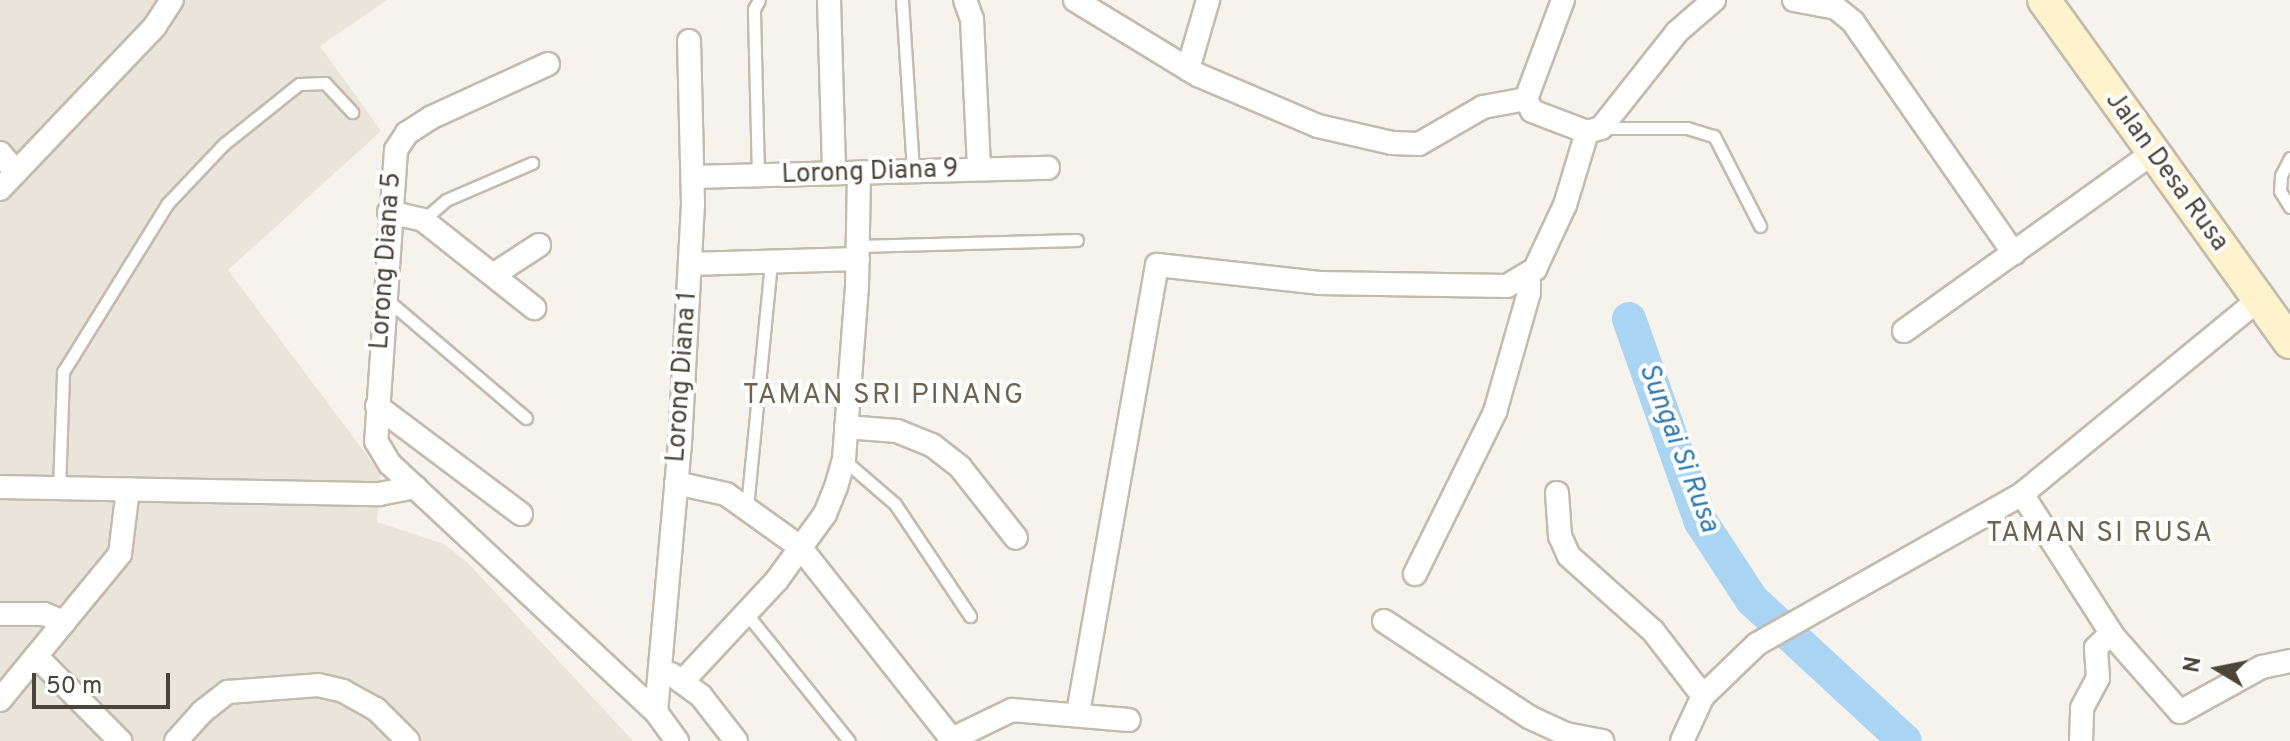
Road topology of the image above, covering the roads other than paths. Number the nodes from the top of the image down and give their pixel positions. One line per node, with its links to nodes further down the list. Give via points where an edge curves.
1 (172, 0): 24 (street, via 155,26)
2 (759, 0): 28 (lane, via 754,9)
3 (829, 0): 26 (street)
4 (902, 0): 25 (lane)
5 (1075, 0): 14 (street)
6 (1208, 0): 14 (street)
7 (1563, 0): 15 (street)
8 (1714, 0): 17 (street, via 1677,32)
9 (1794, 0): 38 (street, via 1836,8 1853,22)
10 (2044, 0): 19 (street, Jalan Desa Rusa)
11 (969, 9): 23 (street)
12 (689, 41): 29 (street, Lorong Diana 1)
13 (548, 64): 32 (street, Lorong Diana 5, via 407,133 396,150)
14 (1188, 69): 15 (street, via 1318,126 1392,143 1419,144 1483,107)
15 (1526, 99): 17 (street, via 1532,111)
16 (352, 112): 55 (lane, via 325,83 299,84 224,144 167,204 63,372)
17 (1594, 130): 34 (lane, via 1687,128 1714,136); 42 (street, via 1565,205)
18 (0, 153): 24 (street)
19 (2151, 154): 38 (street); 44 (street, Jalan Desa Rusa)
20 (2290, 158): 31 (lane, via 2280,191)
21 (532, 163): 33 (lane, via 446,200)
22 (1048, 168): 23 (street, Lorong Diana 9)
23 (979, 169): 25 (street, Lorong Diana 9)
24 (16, 172): 30 (street)
25 (913, 172): 27 (street, Lorong Diana 9)
26 (834, 173): 27 (street, Lorong Diana 9); 28 (street, Lorong Diana 9)
27 (859, 173): 37 (street)
28 (758, 176): 29 (street, Lorong Diana 9)
29 (693, 177): 40 (street, Lorong Diana 1)
30 (0, 189)
31 (2290, 207)
32 (389, 212): 33 (street); 43 (street, Lorong Diana 5)
33 (423, 220): 41 (street)
34 (1760, 226)
35 (1077, 240): 37 (lane)
36 (539, 245): 41 (street)
37 (858, 252): 39 (street); 50 (street)
38 (2014, 254): 46 (street)
39 (771, 261): 40 (street); 59 (lane)
40 (690, 264): 52 (street, Lorong Diana 1)
41 (493, 275): 45 (street)
42 (1529, 275): 63 (street, via 1495,412); 77 (street, via 1507,286 1402,287 1157,265)
43 (384, 297): 48 (street, Lorong Diana 5); 49 (lane)
44 (2258, 300): 47 (street, Jalan Desa Rusa); 58 (street)
45 (534, 308)
46 (1904, 331)
47 (2290, 342)
48 (377, 406): 54 (street, Lorong Diana 5, via 376,441); 60 (street)
49 (526, 418)
50 (846, 427): 51 (street); 61 (street, via 897,431 932,445 960,467)
51 (844, 459): 62 (street, via 825,514); 66 (lane, via 895,504)
52 (676, 483): 59 (street, via 726,494); 72 (street, Lorong Diana 1)
53 (0, 487): 55 (street)
54 (415, 487): 56 (street, via 379,494); 76 (street, Lorong Diana 5)
55 (59, 489): 56 (street)
56 (128, 489): 68 (street, via 120,554)
57 (1557, 493): 74 (street, via 1560,536 1569,556 1653,631)
58 (2022, 494): 69 (street); 74 (street, via 1757,644)
59 (747, 507): 62 (street)
60 (521, 514)
61 (1016, 538)
62 (800, 547): 64 (street); 79 (street)
63 (1415, 574)
64 (746, 613): 73 (street); 85 (lane)
65 (0, 614): 68 (street, via 44,614)
66 (970, 616)
67 (1384, 621): 86 (street, via 1529,717 1566,734)
68 (64, 622): 70 (street)
69 (2111, 633): 71 (street, via 2180,712 2262,667); 88 (street, via 2096,648 2098,678 2082,708)
70 (36, 656): 75 (street); 80 (street)
71 (2290, 661)
72 (657, 664): 73 (street); 76 (street, Lorong Diana 1)
73 (682, 682): 84 (street, via 701,696)
74 (1703, 696): 87 (street)
75 (0, 700)
76 (656, 712): 83 (street, Lorong Diana 5)
77 (1078, 713): 78 (street); 79 (street, via 1012,710)
78 (1129, 720)
79 (952, 740)
80 (120, 741)
81 (176, 741): 82 (street, via 228,692 304,685 343,691 376,709)
82 (408, 741)
83 (677, 741)
84 (736, 741)
85 (849, 741)
86 (1602, 741)
87 (1682, 741)
88 (2081, 741)

